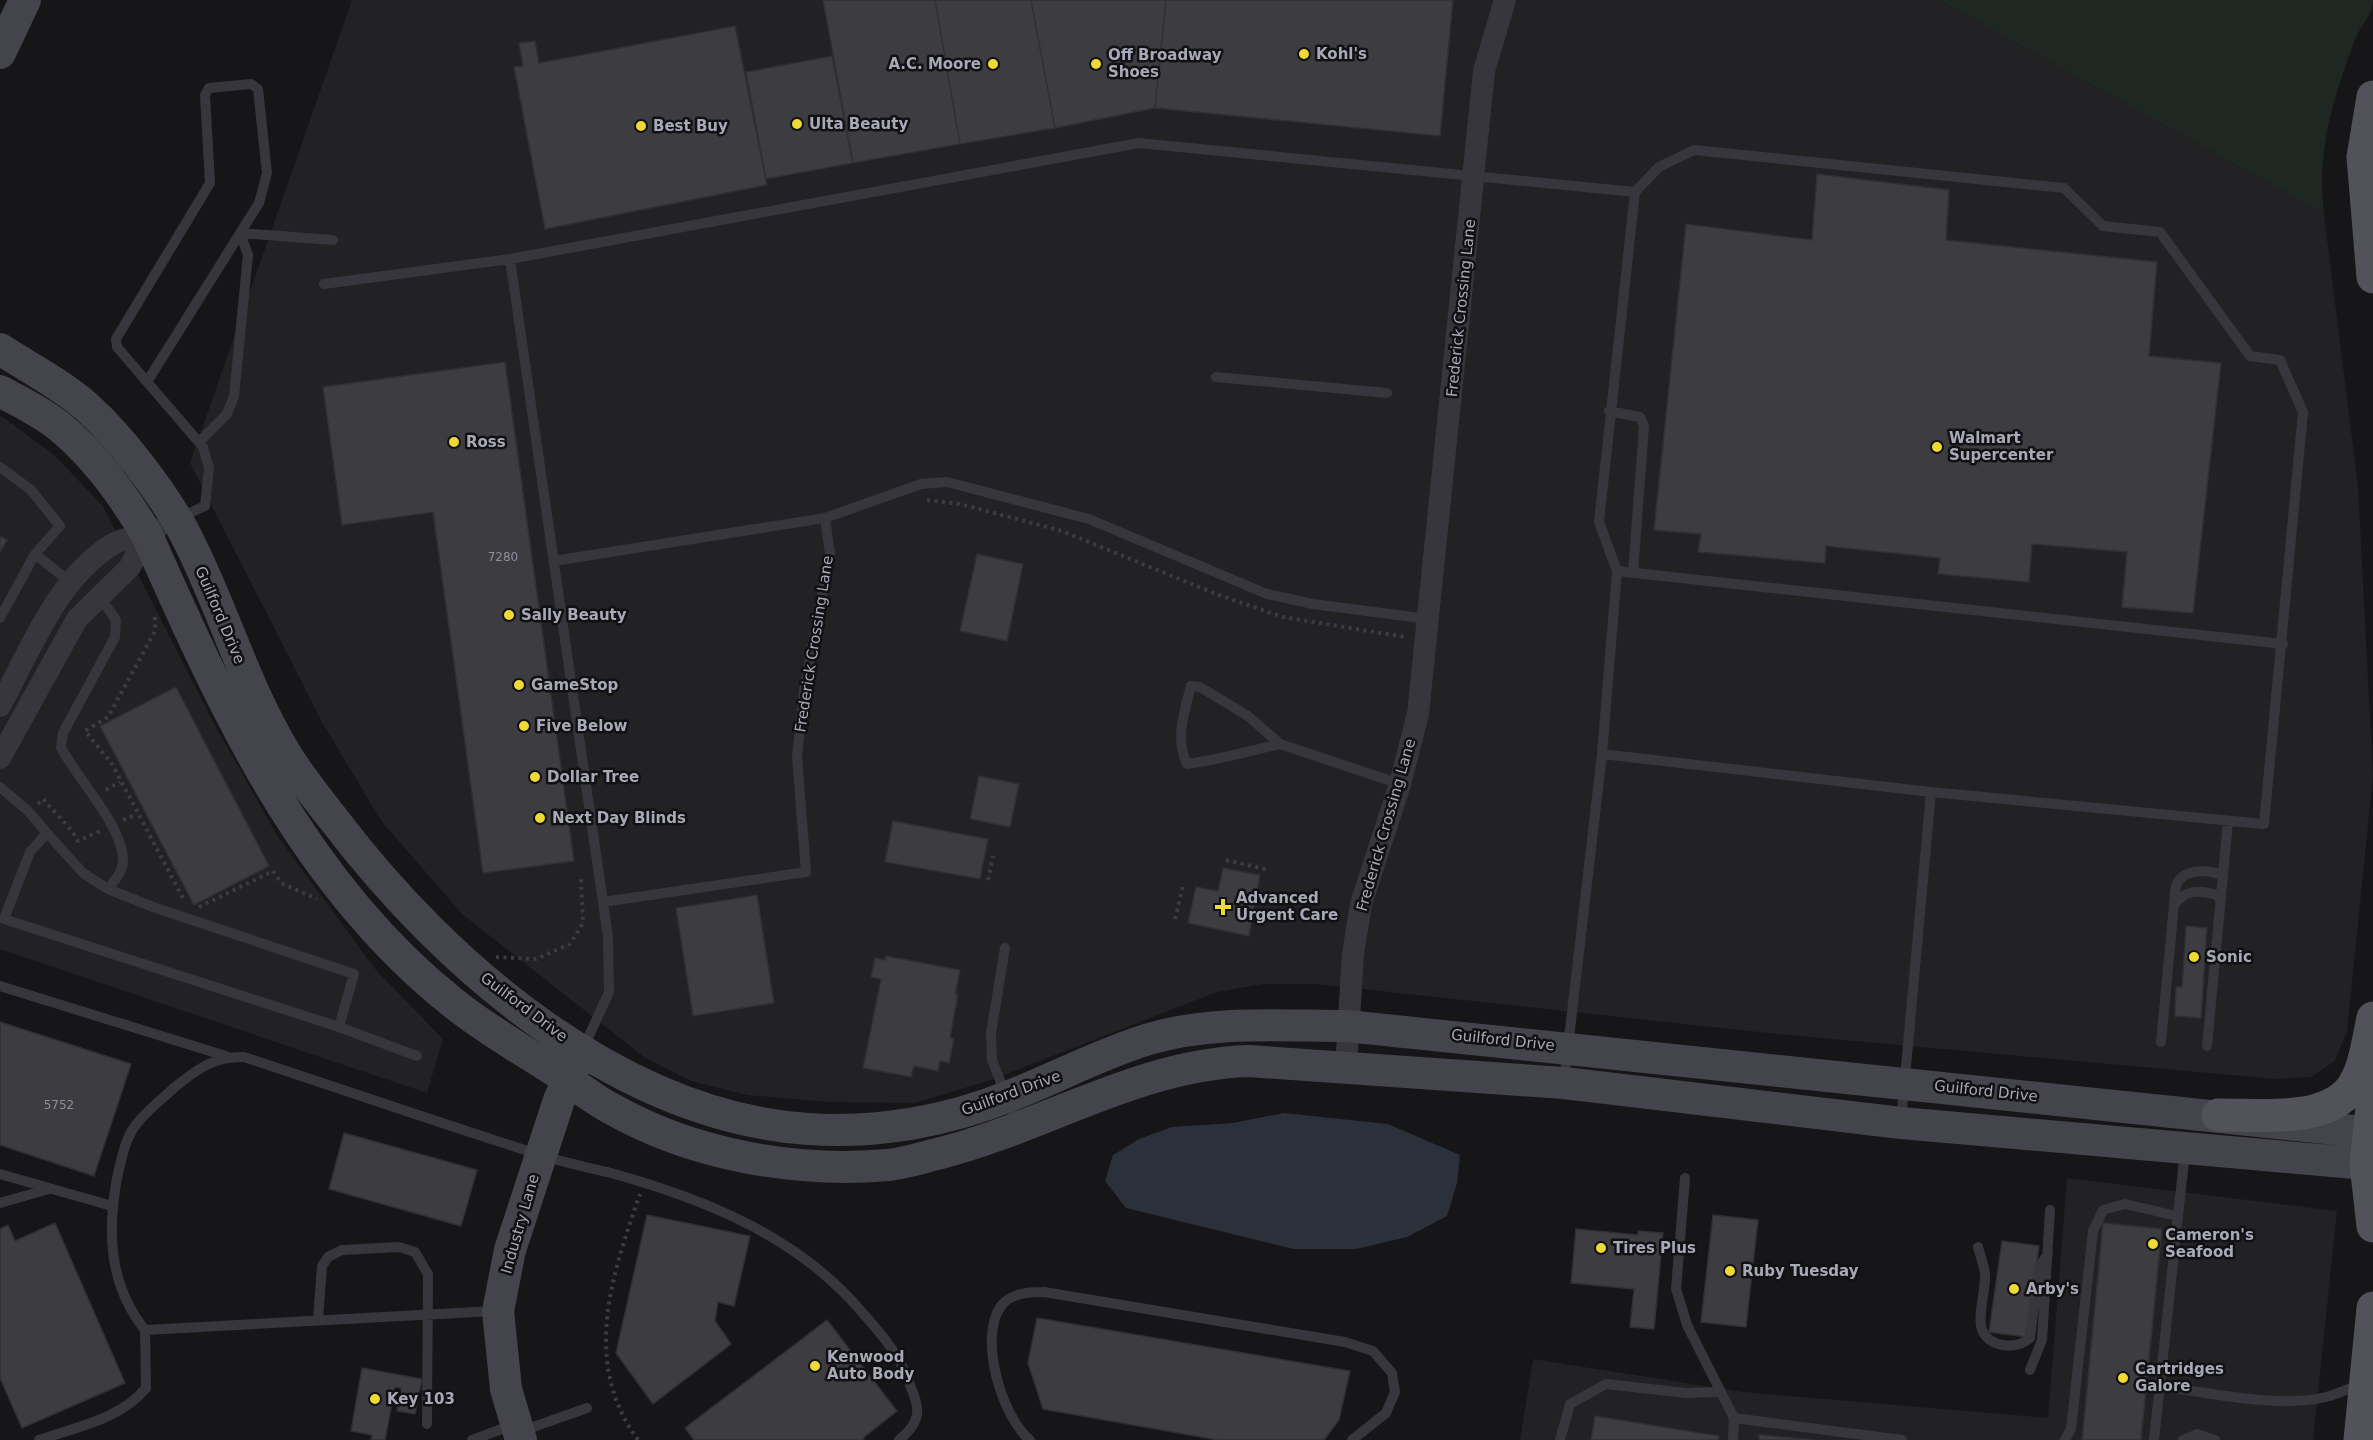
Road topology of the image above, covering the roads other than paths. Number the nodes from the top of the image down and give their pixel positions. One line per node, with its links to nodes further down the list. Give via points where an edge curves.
1 (25, 0): 3 (main road)
2 (1505, 0): 5 (street, Frederick Crossing Lane, via 1484,71)
3 (3, 47)
4 (2373, 97): 10 (main road, via 2362,157)
5 (1475, 178): 6 (lane); 9 (lane, via 1139,143); 30 (street, Frederick Crossing Lane)
6 (1635, 192): 17 (lane); 31 (lane, via 1659,166 1694,150 2064,188 2103,226 2160,232 2250,356 2280,360 2303,412)
7 (240, 233): 8 (lane); 14 (lane); 14 (lane, via 259,203 267,173 258,89 252,84 209,88 205,95 210,183 116,339 117,347); 18 (lane, via 248,255 234,396 227,414)
8 (333, 240)
9 (510, 259): 11 (lane); 24 (lane)
10 (2373, 277)
11 (324, 284)
12 (0, 349): 21 (main road, Guilford Drive, via 87,407 141,468)
13 (1216, 377): 16 (lane)
14 (147, 382): 18 (lane)
15 (0, 391): 22 (main road, Guilford Drive, via 60,427 132,509)
16 (1387, 393)
17 (1609, 411): 25 (lane, via 1599,522); 26 (lane, via 1640,417 1644,426)
18 (199, 442): 21 (lane, via 209,468 205,506)
19 (0, 467): 23 (lane, via 31,490 60,526)
20 (825, 518): 24 (lane); 30 (lane, via 921,484 947,482 1089,519 1267,594); 44 (lane, Frederick Crossing Lane, via 830,554 804,690 798,757 806,872)
21 (176, 520): 22 (street); 55 (main road, Guilford Drive, via 261,708 286,754 355,847 394,894 450,950 555,1034)
22 (147, 535): 27 (street, via 129,536 112,545); 28 (street, via 130,567); 59 (main road, Guilford Drive, via 233,720 264,780 304,842 358,909 427,981 471,1016)
23 (35, 554): 27 (lane); 29 (lane)
24 (554, 561): 44 (lane)
25 (1617, 571): 26 (lane); 34 (lane)
26 (1633, 573): 31 (lane)
27 (70, 582): 32 (street)
28 (99, 595): 35 (street, via 77,619); 42 (lane, via 116,620 116,637 63,734 61,747 111,826 123,860 122,870)
29 (0, 618)
30 (1428, 619): 36 (street, Frederick Crossing Lane, via 1418,714)
31 (2283, 644): 39 (lane, via 2264,824)
32 (0, 706)
33 (1280, 744): 33 (lane, via 1248,717 1200,687 1191,686 1181,725 1187,764); 36 (lane)
34 (1602, 754): 38 (lane); 54 (lane)
35 (0, 758)
36 (1400, 784): 50 (street, Frederick Crossing Lane, via 1361,904)
37 (0, 787): 40 (lane)
38 (1930, 792): 39 (lane); 61 (lane)
39 (2228, 821): 41 (lane)
40 (47, 833): 42 (lane, via 83,873); 46 (lane, via 30,852)
41 (2223, 877): 43 (lane); 45 (lane, via 2208,871 2180,878)
42 (108, 890): 51 (lane, via 354,974)
43 (2220, 900): 45 (lane, via 2217,895 2192,891 2181,895); 53 (lane)
44 (603, 902): 55 (lane, via 609,992)
45 (2174, 905): 52 (lane)
46 (2, 918): 51 (lane)
47 (1005, 948): 62 (lane, via 991,1033 992,1060)
48 (0, 986): 56 (lane)
49 (2373, 1018): 64 (main road, via 2360,1071 2351,1089 2336,1103 2294,1113)
50 (1347, 1026): 54 (main road, Guilford Drive); 58 (street, Frederick Crossing Lane); 62 (main road, Guilford Drive, via 1195,1029 1150,1039)
51 (339, 1027): 57 (lane)
52 (2161, 1042)
53 (2206, 1046)
54 (1568, 1047): 60 (lane); 61 (main road, Guilford Drive)
55 (583, 1050): 59 (main road, Industry Lane); 62 (main road, Guilford Drive, via 647,1087 698,1108 772,1125 811,1129 898,1125 943,1117)
56 (226, 1056): 69 (lane, via 244,1057); 74 (lane, via 188,1077 135,1126 121,1160)
57 (417, 1056)
58 (1346, 1067): 60 (main road, Guilford Drive); 66 (main road, Guilford Drive, via 1213,1062 1120,1089)
59 (568, 1079): 66 (main road, Guilford Drive, via 613,1109 706,1148 784,1163 892,1164 978,1144); 69 (main road, Industry Lane)
60 (1564, 1083): 65 (main road, Guilford Drive)
61 (1905, 1083): 64 (main road, Guilford Drive); 65 (lane)
62 (1006, 1098): 66 (lane)
63 (2373, 1098): 67 (main road)
64 (2218, 1115): 67 (main road, Guilford Drive)
65 (1901, 1123): 68 (main road, Guilford Drive)
66 (1019, 1129)
67 (2370, 1147): 68 (main road, Guilford Drive); 77 (main road)
68 (2185, 1149): 76 (lane)
69 (541, 1155): 81 (main road, Industry Lane, via 510,1250); 95 (lane, via 728,1213 768,1233 819,1268 898,1354 918,1407 914,1428)
70 (0, 1174): 72 (lane)
71 (1685, 1178): 88 (lane, via 1676,1289 1687,1325)
72 (51, 1189): 73 (lane); 74 (lane)
73 (0, 1203)
74 (112, 1206): 84 (lane, via 111,1251 131,1314)
75 (2050, 1210): 79 (lane)
76 (2177, 1216): 87 (lane); 101 (lane, via 2125,1204 2103,1210 2093,1231 2071,1429)
77 (2373, 1226)
78 (1978, 1247): 79 (lane, via 1985,1273 1981,1328 1988,1339 2000,1345 2023,1344 2030,1338 2039,1268)
79 (2048, 1254): 85 (lane, via 2042,1340)
80 (2373, 1308): 86 (main road)
81 (498, 1311): 82 (lane); 92 (main road, Industry Lane, via 506,1389)
82 (428, 1314): 83 (lane); 83 (lane, via 428,1274 415,1252 399,1246 342,1250 328,1257 322,1266); 91 (lane)
83 (318, 1320): 84 (lane)
84 (145, 1330): 93 (lane, via 146,1388 134,1404)
85 (2030, 1370)
86 (2364, 1382): 87 (lane, via 2317,1398 2265,1399); 105 (main road)
87 (2158, 1386): 102 (lane)
88 (1720, 1392): 90 (lane); 98 (lane, via 1686,1393 1606,1384 1570,1404)
89 (587, 1408): 92 (lane)
90 (1734, 1418): 99 (lane); 100 (lane)
91 (427, 1424)
92 (518, 1432): 94 (lane)
93 (39, 1440)
94 (472, 1440)
95 (899, 1440)
96 (1030, 1440): 97 (lane, via 1010,1416 994,1367 994,1325 1002,1305 1022,1292 1044,1292 1322,1338 1373,1351 1392,1373 1395,1392 1386,1413)
97 (1352, 1440)
98 (1560, 1440)
99 (1733, 1440)
100 (1902, 1440)
101 (2065, 1440)
102 (2154, 1440)
103 (2182, 1440): 104 (lane, via 2198,1434)
104 (2215, 1440)
105 (2360, 1440)

